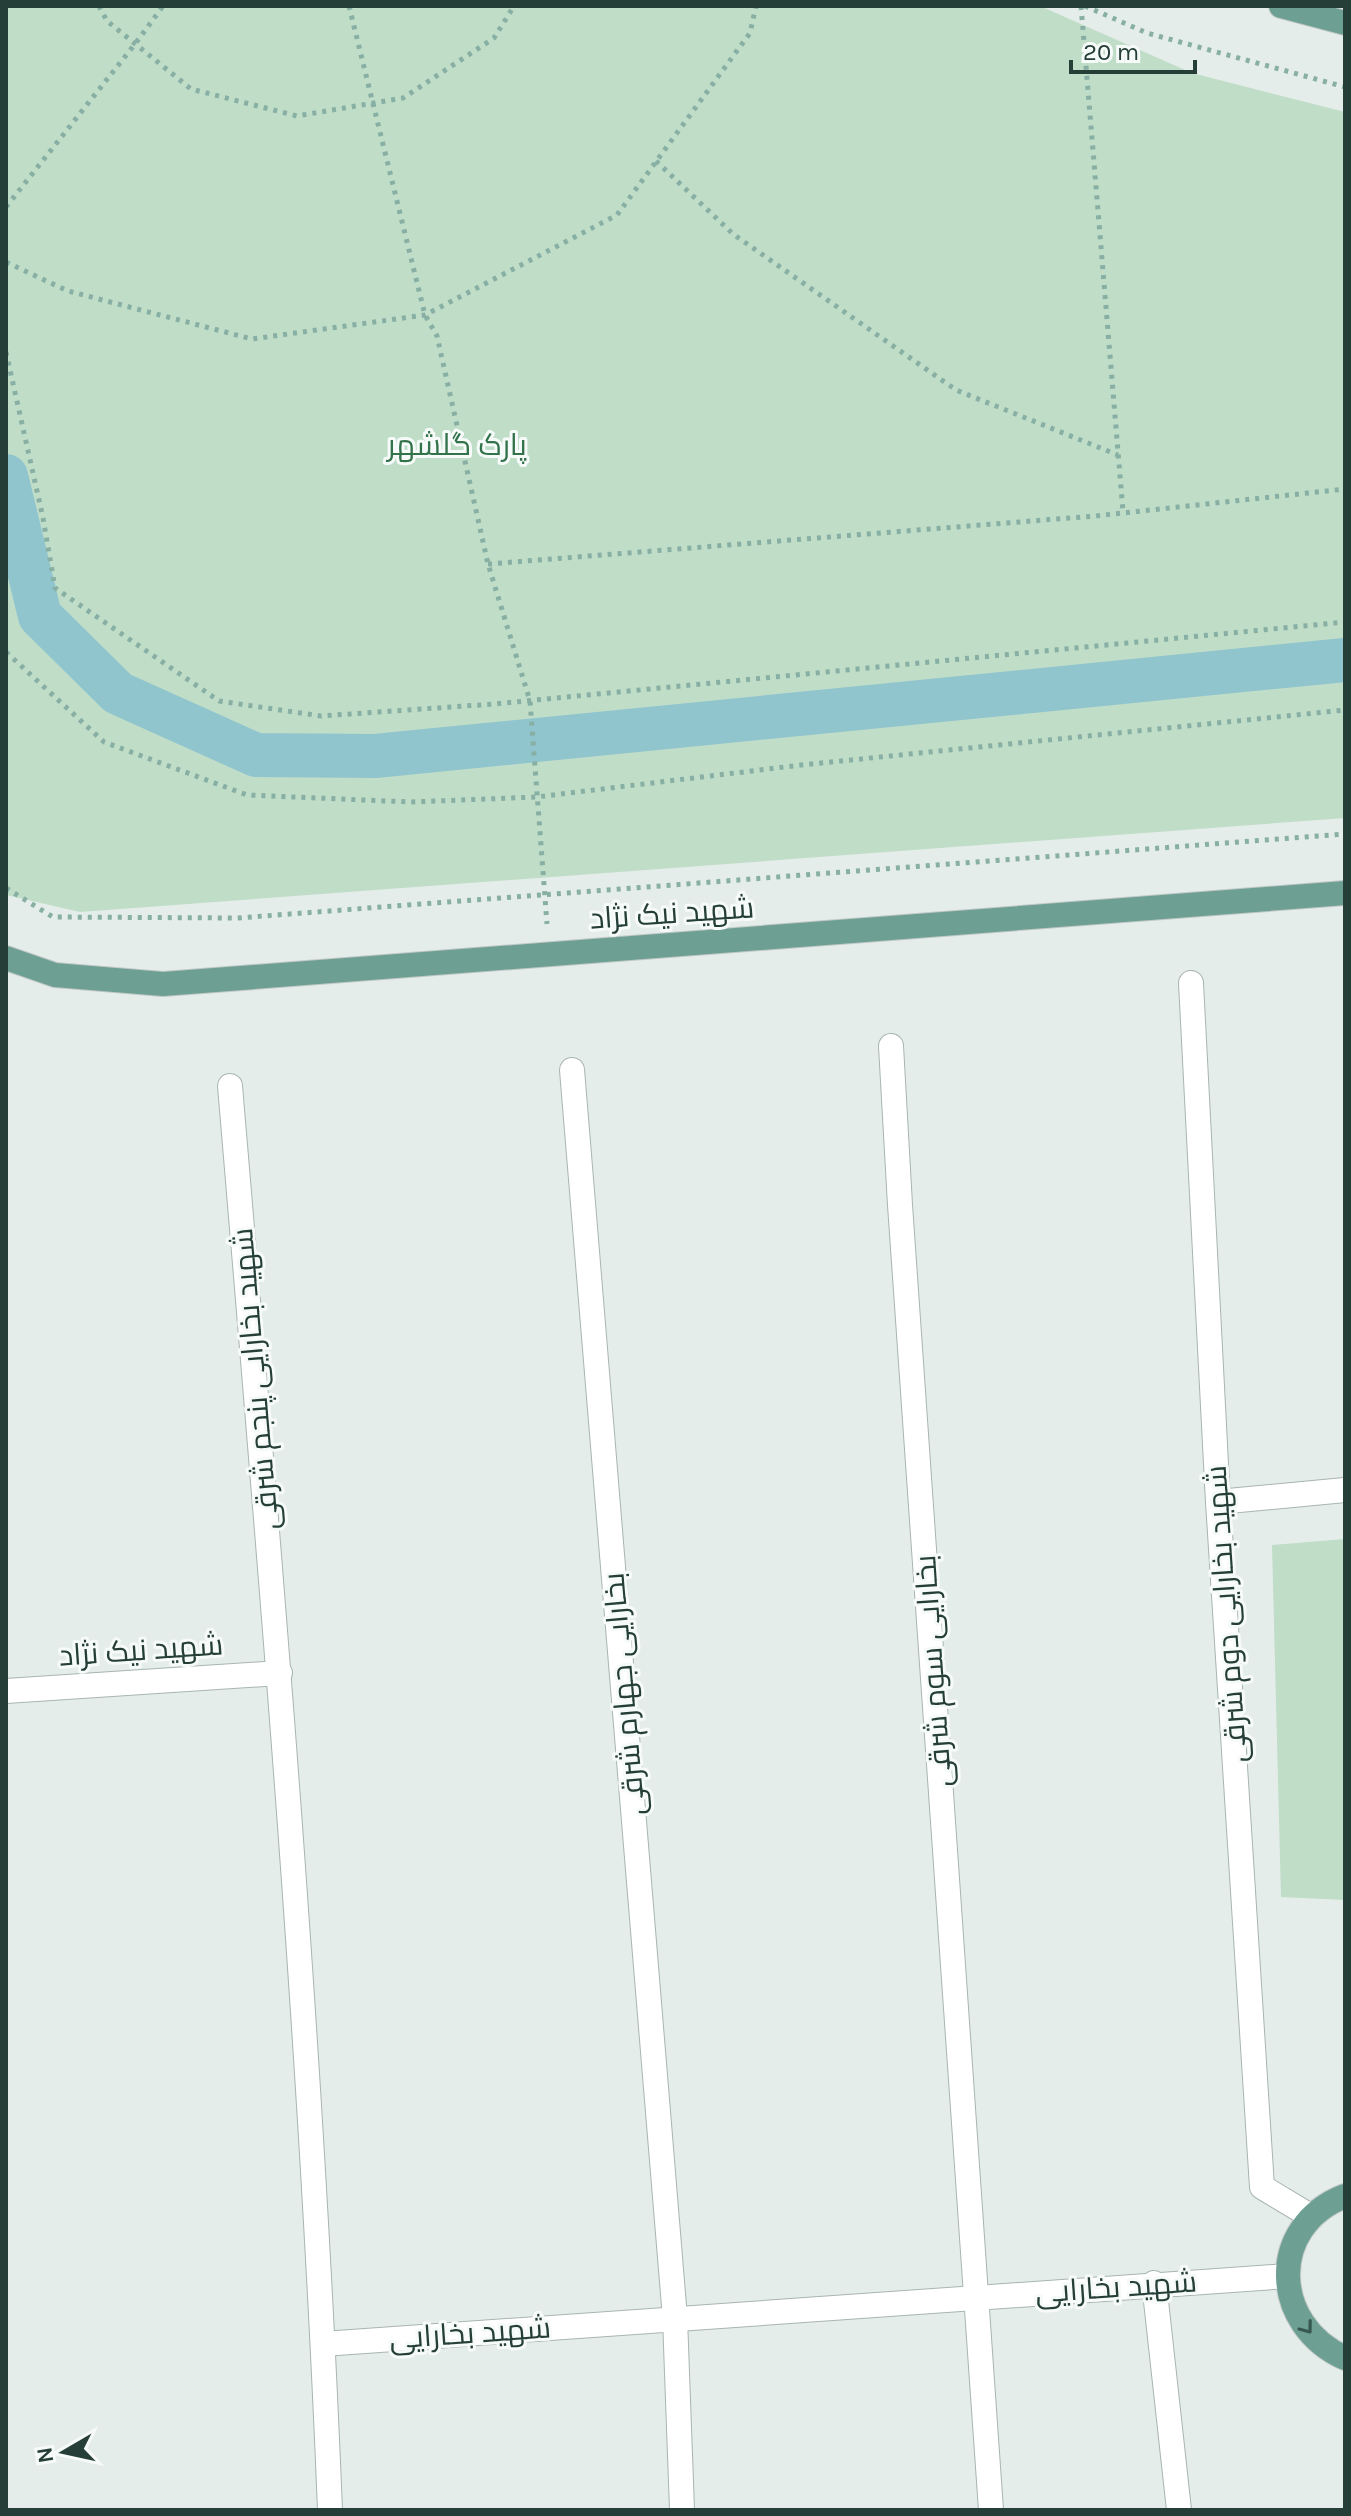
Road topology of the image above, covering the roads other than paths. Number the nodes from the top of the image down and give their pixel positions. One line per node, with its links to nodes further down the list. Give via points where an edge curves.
1 (1281, 6): 2 (main road)
2 (1345, 23)
3 (1345, 893): 4 (main road, شهید نیک نژاد, via 163,984 55,975)
4 (6, 958)
5 (1191, 983): 10 (street, شهید بخارایی دوم شرقی)
6 (891, 1046): 17 (street, بخارایی سوم شرقی)
7 (572, 1070): 18 (street, بخارایی جهارم شرقی)
8 (230, 1086): 11 (street, شهید بخارایی پنجم شرقی)
9 (1345, 1490): 10 (street)
10 (1218, 1502): 14 (street, شهید بخارایی دوم شرقی, via 1262,2187)
11 (280, 1673): 12 (street, شهید نیک نژاد); 19 (street)
12 (6, 1691)
13 (1345, 2196): 14 (main road)
14 (1312, 2217): 15 (main road, via 1299,2234)
15 (1288, 2276): 16 (street, شهید بخارایی); 20 (main road, one-way to 20, via 1292,2304 1305,2329)
16 (1154, 2283): 17 (street, شهید بخارایی); 24 (street)
17 (977, 2296): 18 (street, شهید بخارایی); 23 (street, بخارایی سوم شرقی)
18 (675, 2318): 19 (street, شهید بخارایی); 22 (street, بخارایی جهارم شرقی)
19 (323, 2344): 21 (street)
20 (1345, 2358)
21 (330, 2510)
22 (682, 2510)
23 (991, 2510)
24 (1179, 2510)

